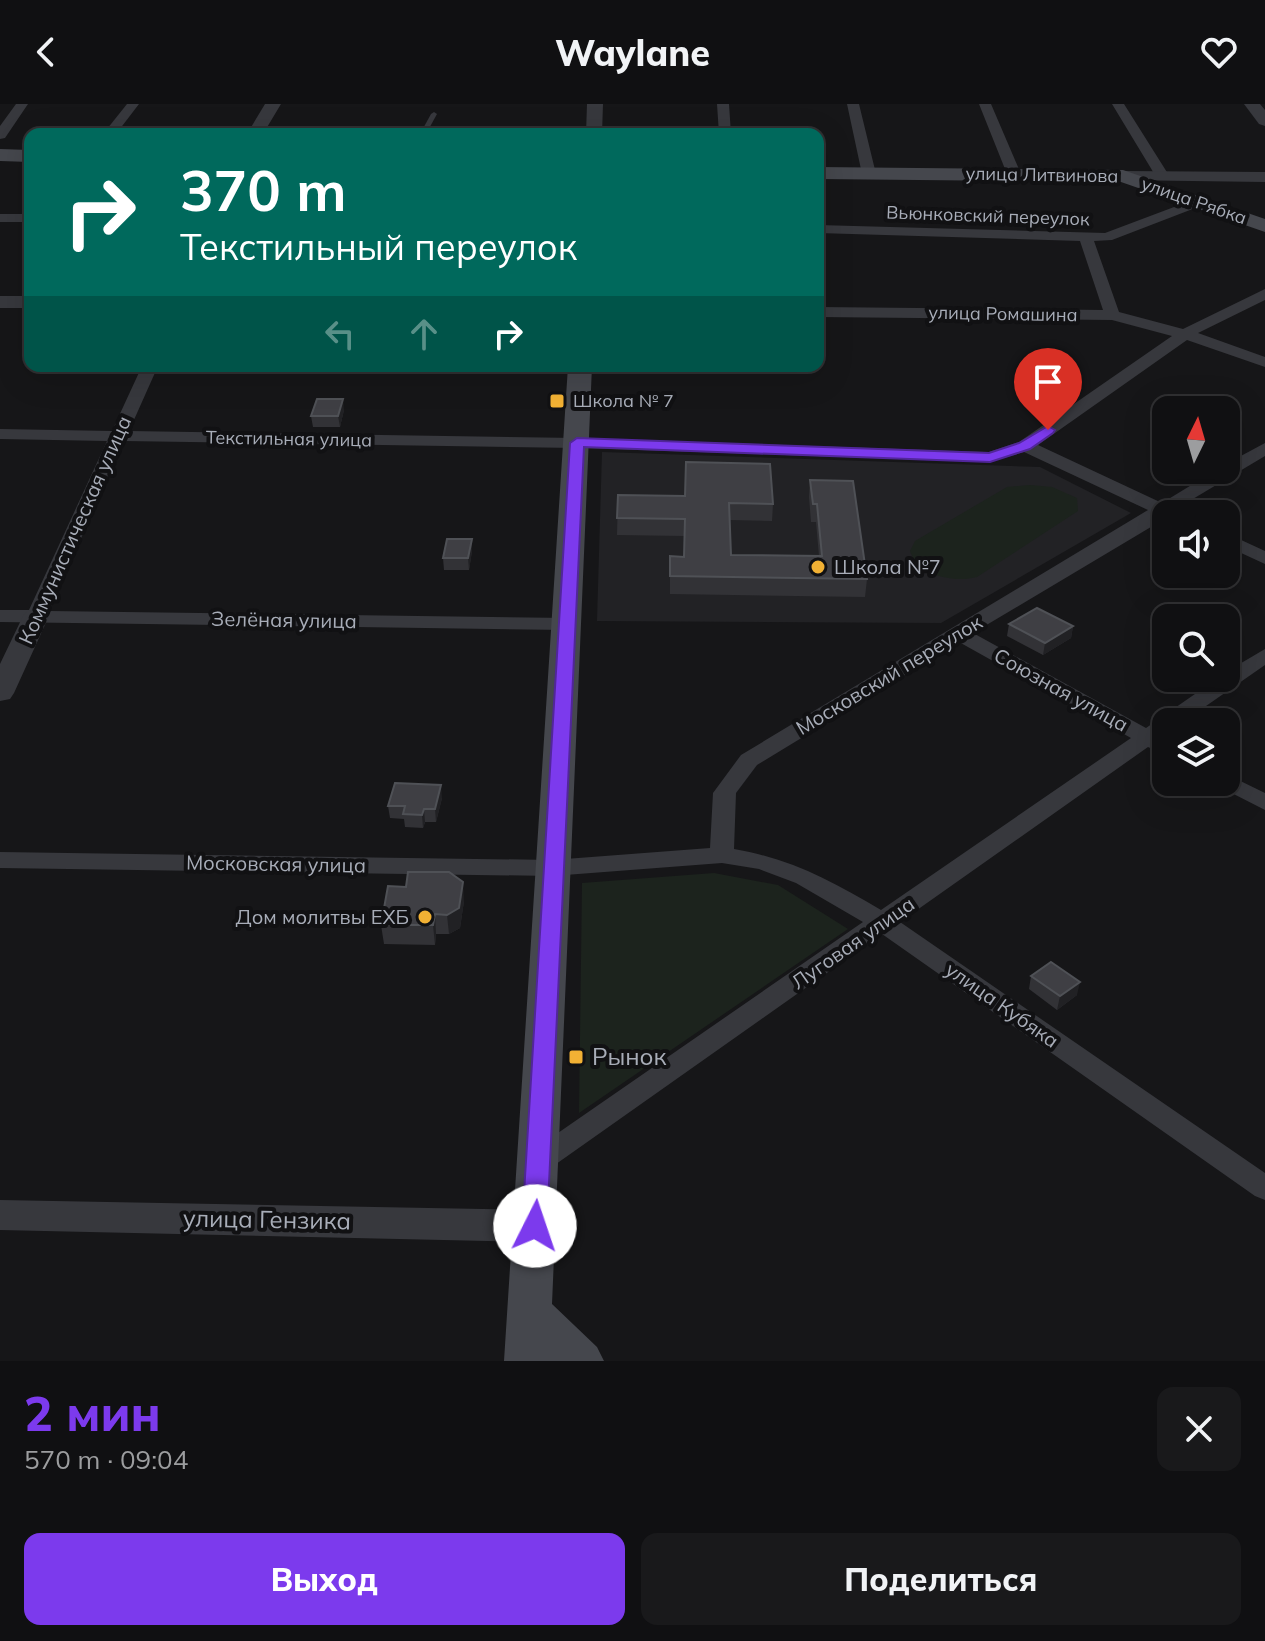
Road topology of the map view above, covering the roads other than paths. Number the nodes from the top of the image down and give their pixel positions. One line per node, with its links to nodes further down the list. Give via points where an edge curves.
1 (22, 104): 17 (street)
2 (133, 104): 12 (street)
3 (273, 104): 13 (street)
4 (595, 104): 15 (street)
5 (723, 104): 16 (street)
6 (853, 104): 21 (street)
7 (985, 104): 22 (street)
8 (1118, 104): 24 (street)
9 (1252, 104): 11 (street)
10 (434, 114): 14 (lane)
11 (1265, 121)
12 (114, 128)
13 (259, 128)
14 (426, 128)
15 (594, 128)
16 (725, 128)
17 (0, 135)
18 (0, 155): 19 (main road)
19 (24, 156)
20 (824, 173): 21 (main road, улица Литвинова)
21 (869, 174): 22 (main road, улица Литвинова)
22 (1014, 174): 23 (main road, улица Литвинова)
23 (1123, 176): 24 (street, улица Литвинова); 26 (main road, улица Рябка)
24 (1163, 177): 25 (street, улица Литвинова)
25 (1265, 177)
26 (1198, 202): 29 (main road, улица Рябка); 31 (street, Вьюнковский переулок, via 1123,233)
27 (0, 218): 28 (street)
28 (24, 218)
29 (1265, 226)
30 (824, 229): 31 (street, Вьюнковский переулок)
31 (1086, 238): 36 (street)
32 (1265, 294): 37 (street, Текстильная улица)
33 (0, 302): 34 (street)
34 (24, 302)
35 (824, 312): 36 (street, улица Ромашина)
36 (1112, 315): 37 (street, улица Ромашина)
37 (1185, 334): 38 (street, улица Ромашина); 44 (street, Текстильная улица)
38 (1265, 362)
39 (147, 372): 42 (street, Коммунистическая улица)
40 (580, 372): 43 (main road)
41 (0, 434): 42 (street, Текстильная улица)
42 (116, 436): 43 (street, Текстильная улица); 52 (street, Коммунистическая улица)
43 (577, 443): 44 (street, Текстильная улица, via 990,457); 53 (main road)
44 (1025, 446): 47 (street)
45 (1265, 448): 46 (street, Московский переулок)
46 (1185, 500)
47 (1152, 505)
48 (1152, 521): 54 (street, Московский переулок)
49 (1240, 546): 50 (street)
50 (1265, 558)
51 (0, 616): 52 (street, Зелёная улица)
52 (36, 616): 53 (street, Зелёная улица); 56 (street, Коммунистическая улица)
53 (568, 624): 64 (main road)
54 (957, 633): 58 (street, Союзная улица); 62 (street, Московский переулок, via 749,760 728,780 722,794)
55 (1265, 655): 57 (street, Луговая улица)
56 (0, 693)
57 (1195, 708)
58 (1152, 728)
59 (1152, 740): 65 (street, Луговая улица)
60 (1240, 789): 61 (street)
61 (1265, 803)
62 (722, 855): 64 (street); 65 (street, улица Кубяка, via 805,877)
63 (0, 860): 64 (street, Московская улица)
64 (552, 868): 66 (main road)
65 (882, 922): 66 (street, Луговая улица); 67 (street, улица Кубяка)
66 (539, 1161): 69 (main road)
67 (1265, 1188)
68 (0, 1215): 69 (street, улица Гензика)
69 (535, 1226): 70 (main road)
70 (530, 1312): 71 (main road); 72 (main road)
71 (527, 1361)
72 (581, 1361)

